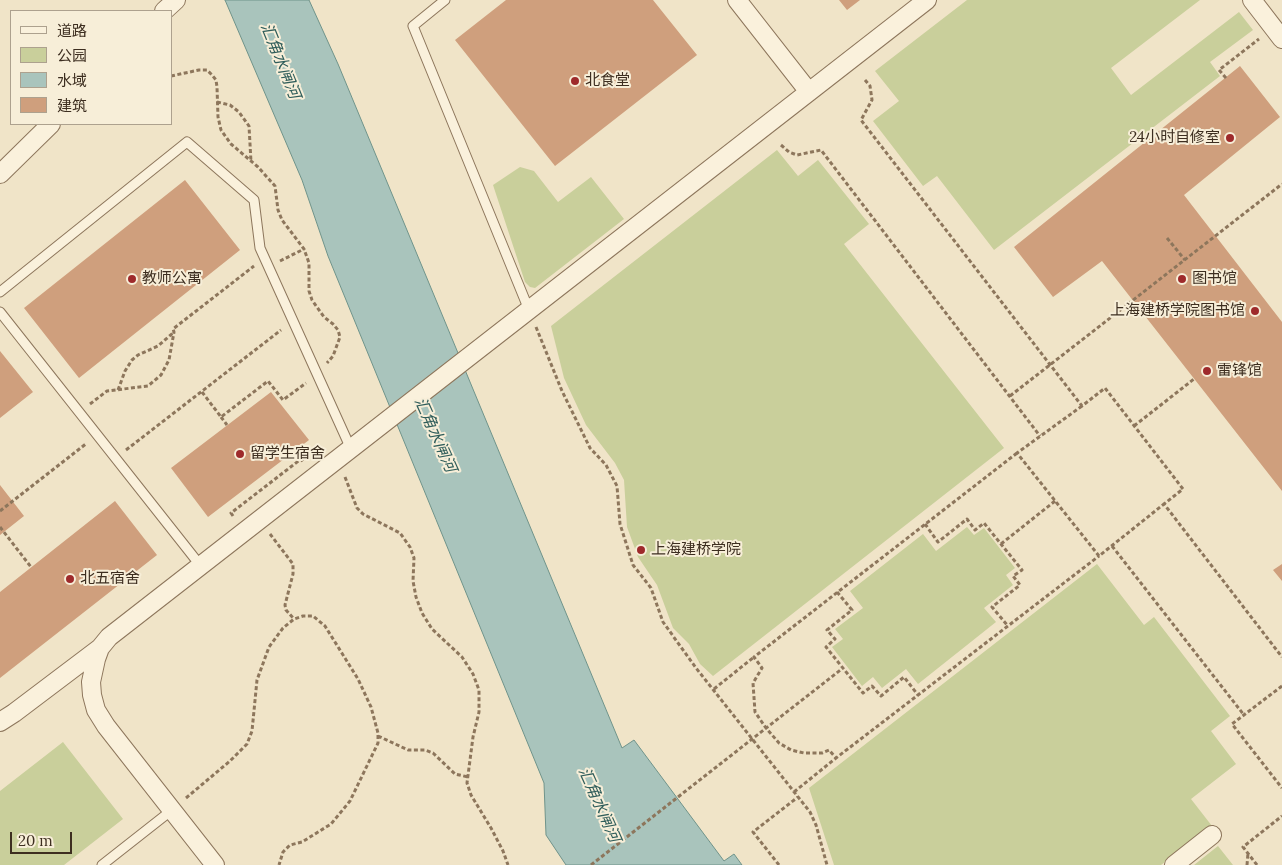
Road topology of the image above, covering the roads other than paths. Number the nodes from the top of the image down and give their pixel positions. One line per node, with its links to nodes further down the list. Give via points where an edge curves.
1 (176, 0): 6 (street)
2 (445, 0): 12 (lane, via 413,26)
3 (737, 0): 8 (street)
4 (927, 0): 8 (street)
5 (1252, 0): 7 (street)
6 (165, 10)
7 (1278, 34)
8 (809, 92): 12 (street)
9 (50, 125): 10 (street)
10 (0, 174)
11 (0, 292): 14 (lane, via 186,142 254,200 260,248 317,374)
12 (529, 310): 14 (street)
13 (0, 312): 15 (lane)
14 (344, 453): 15 (street)
15 (200, 565): 16 (street, via 120,627)
16 (100, 648): 17 (street); 18 (street, via 91,682 96,710)
17 (0, 722)
18 (172, 810): 20 (lane); 21 (street)
19 (1212, 835): 22 (street)
20 (102, 865)
21 (215, 865)
22 (1174, 865)

